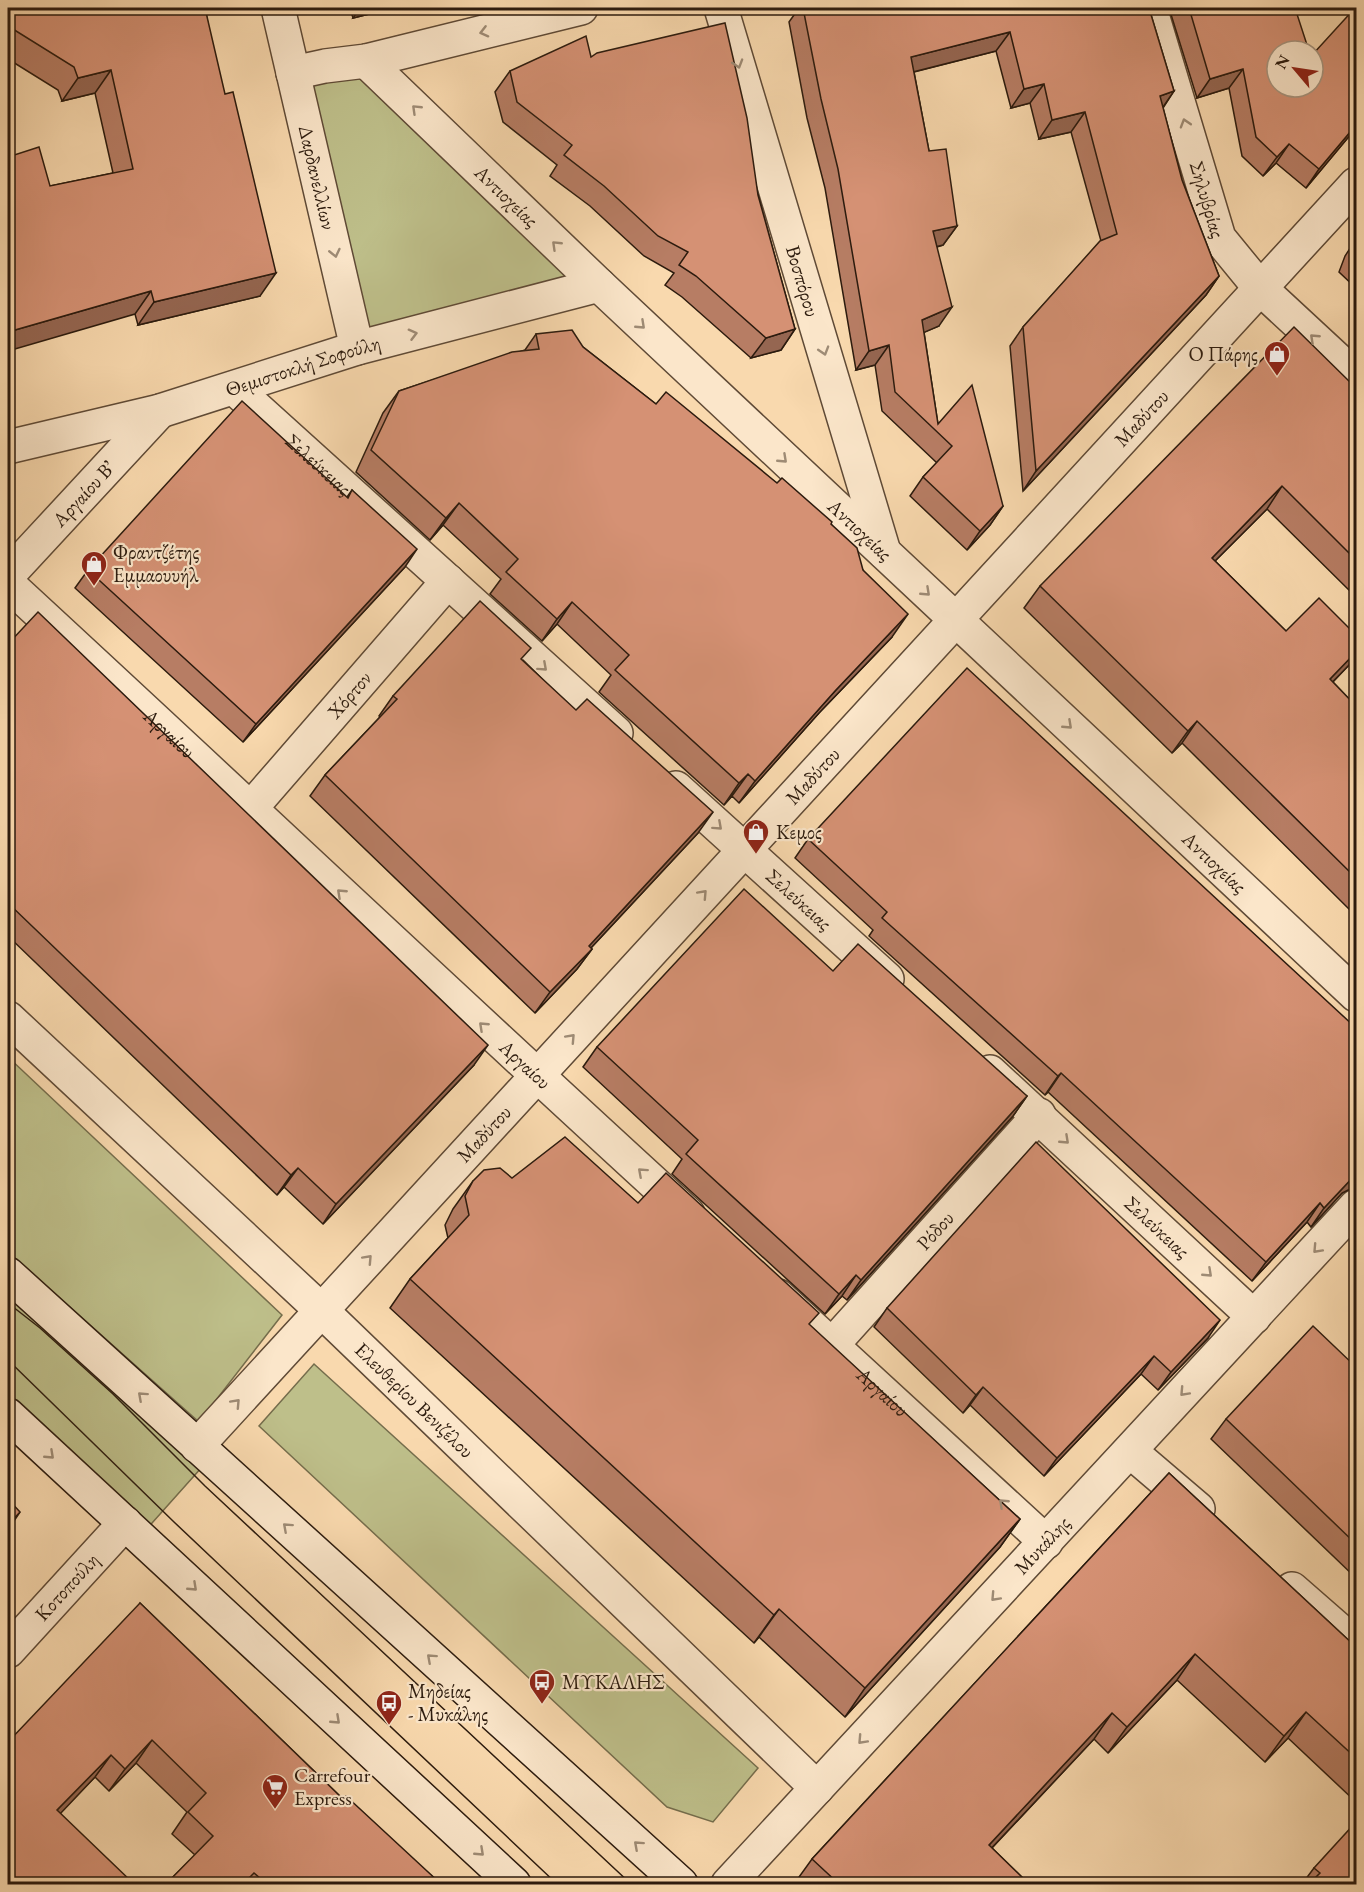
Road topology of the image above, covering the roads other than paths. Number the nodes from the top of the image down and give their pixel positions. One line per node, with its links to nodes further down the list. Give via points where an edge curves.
1 (278, 8): 6 (street, Δαρδανελλίων)
2 (581, 8): 5 (street, one-way to 5)
3 (721, 8): 15 (street, Βοσπόρου, one-way to 15)
4 (1150, 8): 9 (street, Σηλυβρίας, one-way to 4, via 1219,237)
5 (366, 61): 6 (street); 8 (street, Αντιοχείας, one-way to 5)
6 (293, 74): 10 (street, Δαρδανελλίων, one-way to 10)
7 (1356, 184): 9 (street, Μαδύτου)
8 (598, 285): 10 (street, Θεμιστοκλή Σοφούλη, one-way to 8); 15 (street, Αντιοχείας, one-way to 15)
9 (1260, 288): 11 (street, Σηλυβρίας, one-way to 9); 19 (street, Μαδύτου)
10 (357, 348): 12 (street, Θεμιστοκλή Σοφούλη)
11 (1356, 377)
12 (234, 388): 13 (street, Θεμιστοκλή Σοφούλη); 17 (street, Σελεύκειας)
13 (160, 411): 14 (street, Θεμιστοκλή Σοφούλη); 16 (street, Αργαίου Β᾽)
14 (8, 447)
15 (885, 554): 19 (street, Αντιοχείας, one-way to 19)
16 (8, 575)
17 (448, 581): 20 (street, Χόρτον); 21 (street, Σελεύκειας, one-way to 21)
18 (8, 584): 20 (street, Αργαίου)
19 (956, 620): 21 (street, Μαδύτου); 22 (street, Αντιοχείας, one-way to 22)
20 (251, 808): 26 (street, Αργαίου, one-way to 20)
21 (744, 850): 23 (street, Σελεύκειας); 26 (street, Μαδύτου, one-way to 21)
22 (1356, 995)
23 (909, 998)
24 (8, 1018): 32 (street, Ελευθερίου Βενιζέλου)
25 (969, 1053): 27 (street, Σελεύκειας)
26 (537, 1076): 29 (street, Αργαίου, one-way to 26); 32 (street, Μαδύτου, one-way to 26)
27 (1039, 1116): 33 (street, Σελεύκειας, one-way to 33); 34 (street, Ρόδου)
28 (1356, 1206): 33 (street, Μυκάλης, one-way to 33)
29 (710, 1234)
30 (8, 1274): 36 (street, one-way to 30)
31 (754, 1274): 34 (street, Αργαίου)
32 (321, 1310): 36 (street, Μαδύτου, one-way to 32); 44 (street, Ελευθερίου Βενιζέλου)
33 (1254, 1317): 37 (street, Μυκάλης, one-way to 37)
34 (832, 1345): 40 (street, Αργαίου, one-way to 34)
35 (8, 1415): 38 (street, one-way to 38)
36 (197, 1446): 46 (street, one-way to 36)
37 (1130, 1451): 39 (street); 40 (street, Μυκάλης)
38 (125, 1523): 43 (street, Κοτοπούλη); 45 (street, one-way to 45)
39 (1221, 1528)
40 (1046, 1542): 44 (street, Μυκάλης, one-way to 44)
41 (1266, 1567): 42 (street)
42 (1356, 1645)
43 (8, 1651)
44 (817, 1788): 47 (street, Μυκάλης)
45 (514, 1884)
46 (681, 1884)
47 (728, 1884)

